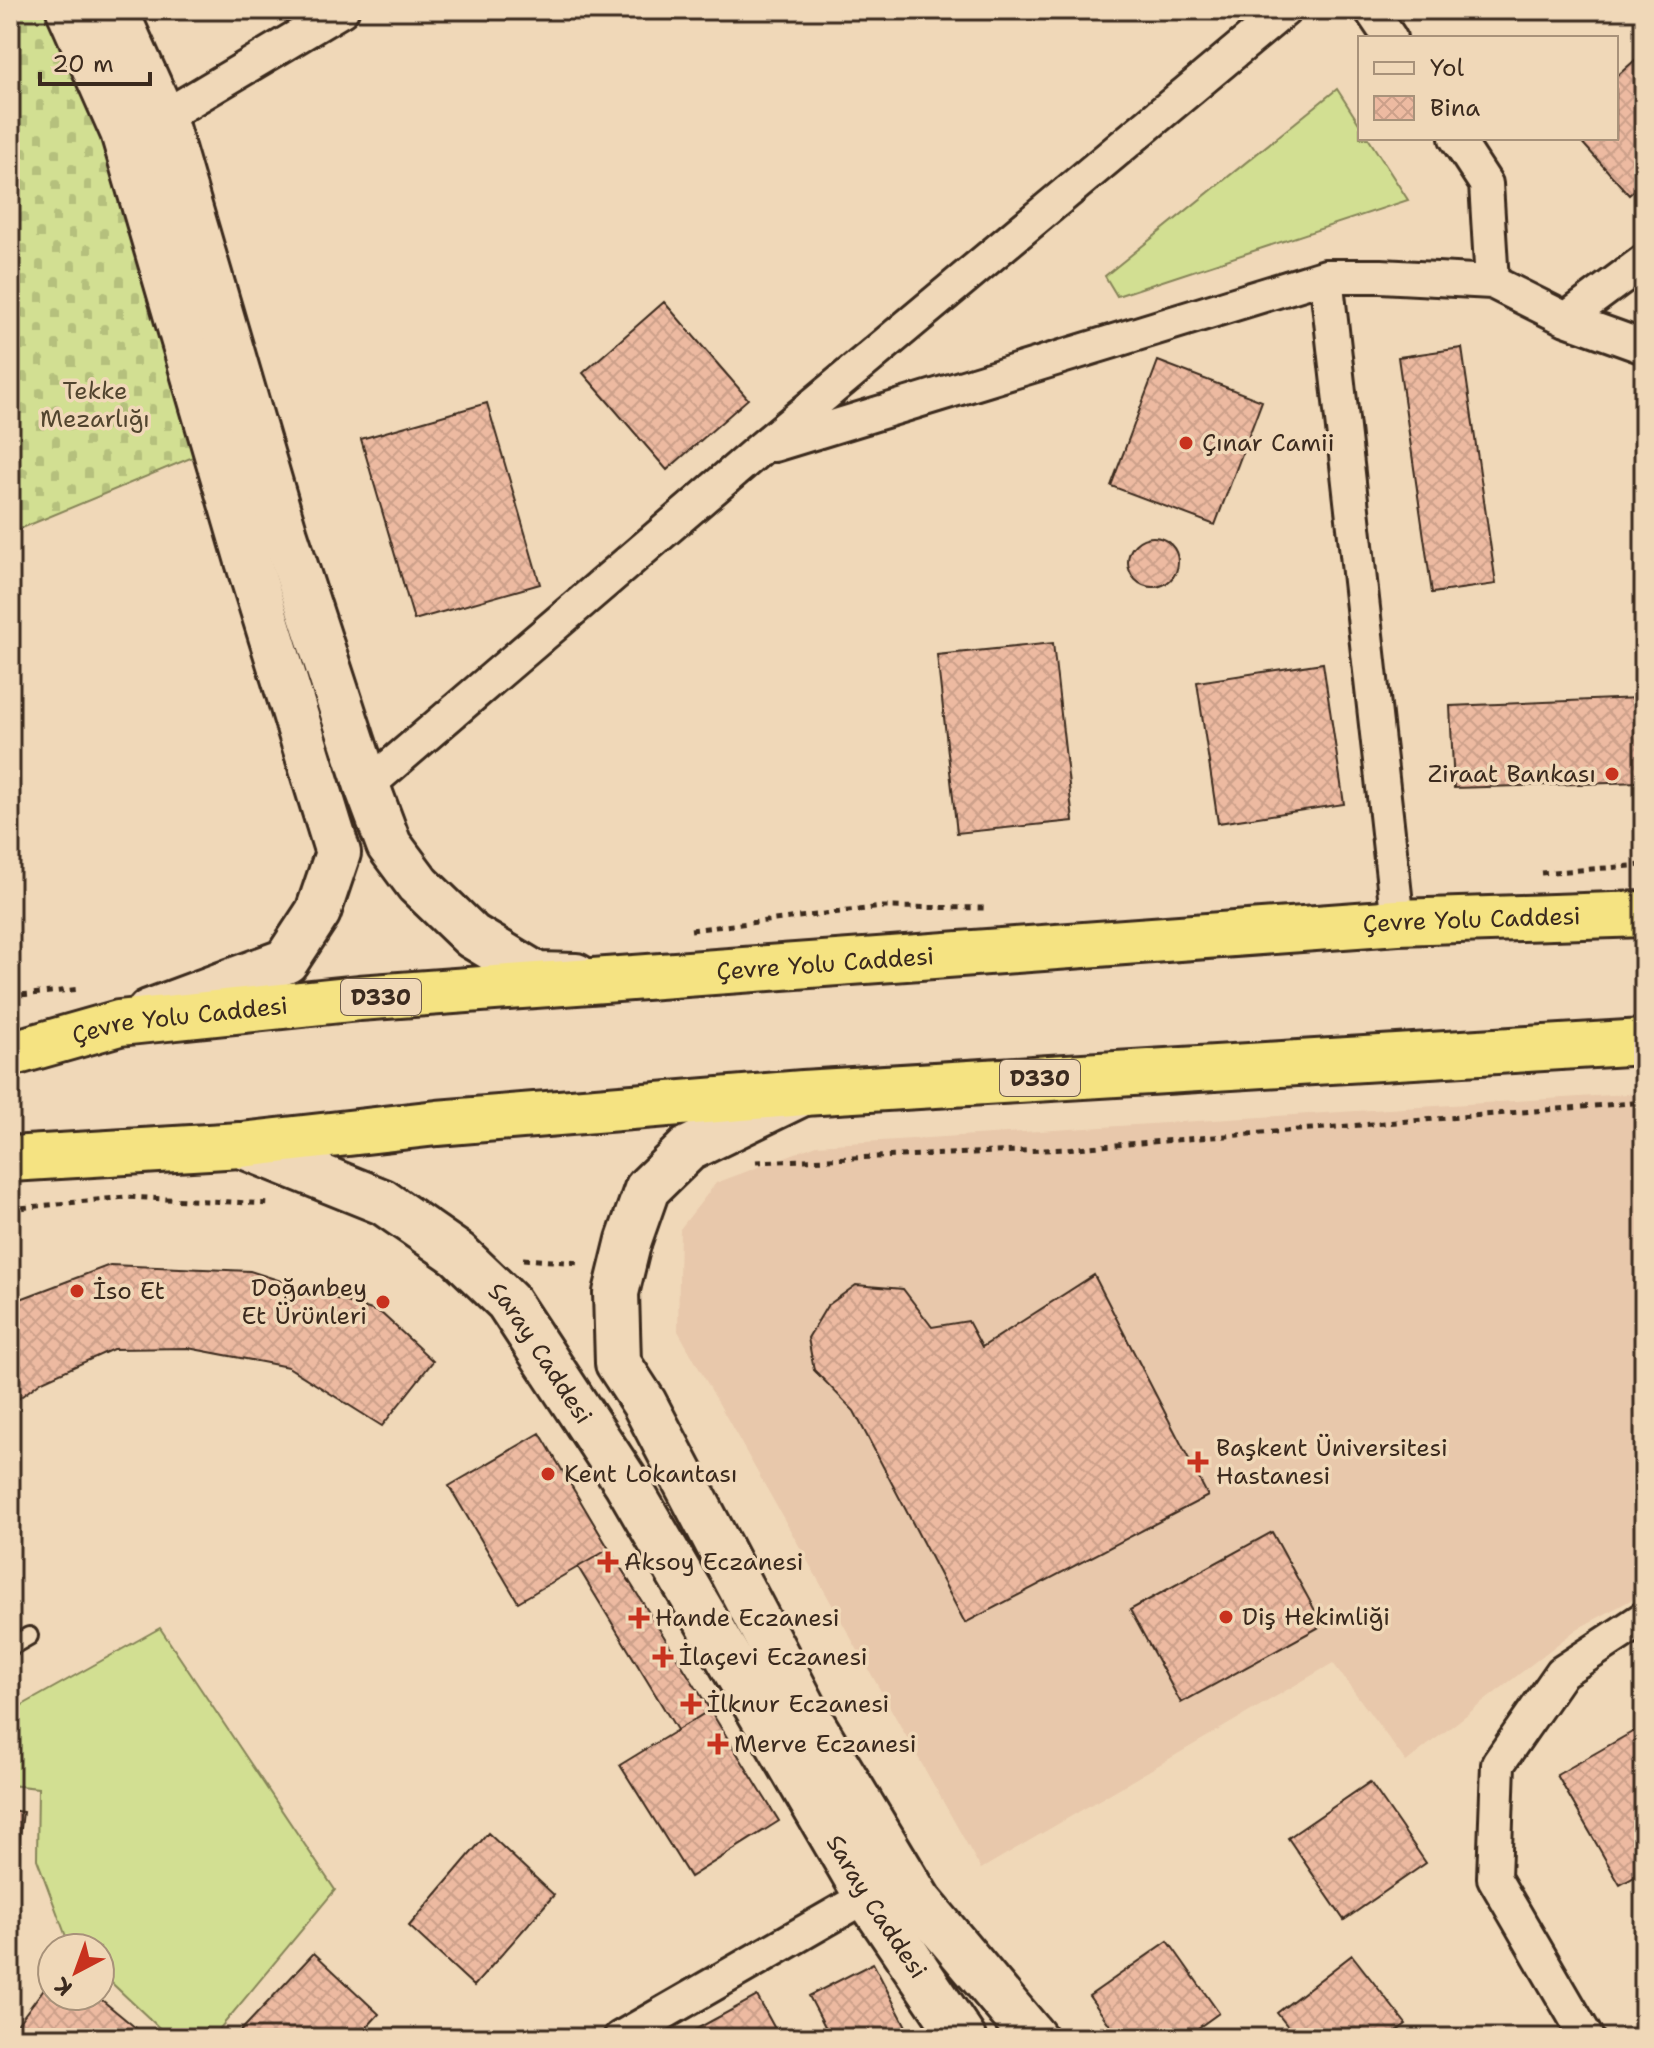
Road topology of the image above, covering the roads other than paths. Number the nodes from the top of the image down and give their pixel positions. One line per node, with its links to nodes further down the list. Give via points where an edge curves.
1 (69, 10): 17 (street, via 123,132 338,853 318,912 286,961)
2 (115, 10): 5 (street)
3 (342, 10): 5 (street)
4 (1285, 10): 12 (street)
5 (163, 117): 13 (street, via 285,535)
6 (1457, 140): 9 (street, via 1486,184)
7 (1644, 261): 10 (street)
8 (1326, 276): 9 (street); 12 (street); 15 (street)
9 (1492, 282): 10 (street)
10 (1566, 319): 11 (street)
11 (1644, 347)
12 (760, 449): 13 (street)
13 (367, 786): 16 (street, via 389,845 418,884 472,936 537,975)
14 (1644, 914): 15 (highway, Çevre Yolu Caddesi / D330)
15 (1398, 922): 16 (highway, Çevre Yolu Caddesi / D330)
16 (644, 977): 17 (highway, Çevre Yolu Caddesi / D330)
17 (119, 1023): 19 (highway, Çevre Yolu Caddesi / D330)
18 (1644, 1042): 20 (highway, D330)
19 (10, 1054)
20 (803, 1093): 21 (highway, D330); 29 (street, Saray Caddesi, via 688,1149 647,1189 616,1293 618,1363 813,1725 919,1901)
21 (241, 1145): 22 (highway, D330); 26 (street, Saray Caddesi, via 383,1202 458,1254 508,1302 626,1482)
22 (10, 1159)
23 (1644, 1618): 30 (street, via 1562,1672 1498,1764 1494,1878)
24 (29, 1636): 25 (lane)
25 (10, 1647)
26 (867, 1896): 27 (street); 28 (street, Saray Caddesi)
27 (620, 2038)
28 (963, 2038)
29 (1034, 2038)
30 (1587, 2038)

